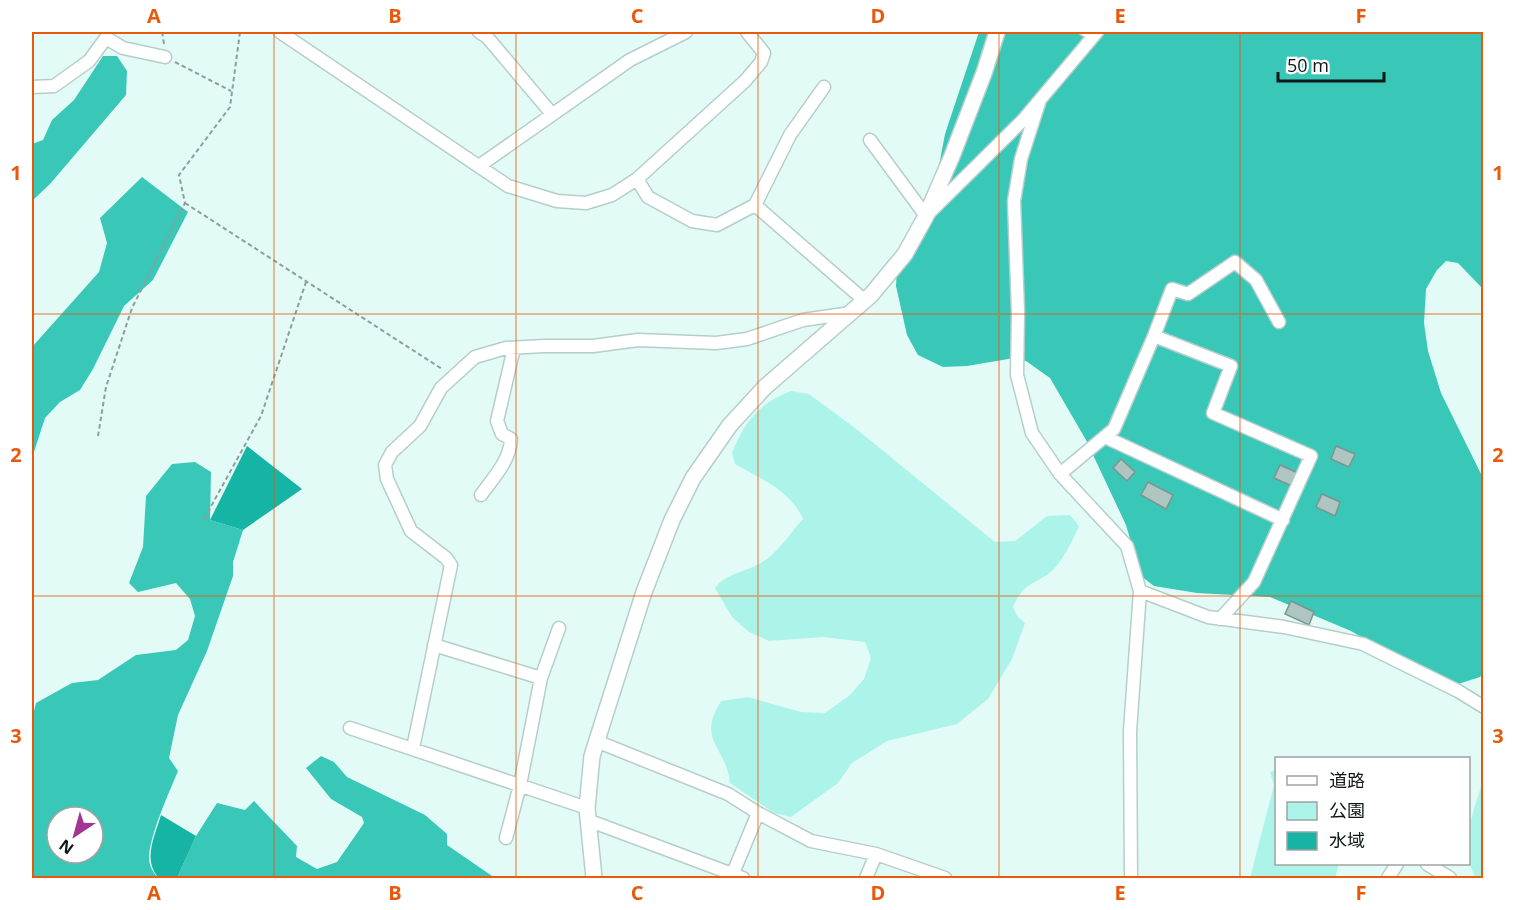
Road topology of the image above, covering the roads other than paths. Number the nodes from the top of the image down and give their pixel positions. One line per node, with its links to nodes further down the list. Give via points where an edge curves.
1 (280, 32): 13 (street)
2 (479, 32): 11 (street)
3 (686, 32): 11 (street, via 630,60)
4 (747, 32): 14 (street, via 764,53 761,62)
5 (997, 32): 16 (street)
6 (1091, 33): 10 (street)
7 (165, 57): 8 (street, via 123,48 106,38 89,62 54,86)
8 (32, 87)
9 (824, 87): 15 (street, via 790,135)
10 (1040, 100): 16 (street); 23 (street, via 1021,159 1014,201 1017,375 1032,433)
11 (552, 114): 13 (street)
12 (870, 140): 16 (street)
13 (479, 166): 14 (street, via 508,186 557,201 586,203 612,195)
14 (637, 179): 15 (street, via 648,197 692,221 717,225)
15 (755, 205): 17 (street)
16 (926, 216): 17 (street, via 890,276)
17 (865, 301): 18 (street)
18 (851, 313): 21 (street, via 804,320 747,339 716,343 638,340 593,346); 33 (street, via 765,387 730,425 693,478 644,592)
19 (1279, 322): 20 (street, via 1256,280 1236,262 1188,294 1172,289)
20 (1154, 336): 22 (street, via 1114,429); 25 (street, via 1231,366 1213,413 1311,456)
21 (514, 348): 24 (street, via 497,421 502,434 511,440 511,448); 29 (street, via 475,357 452,375 420,426 392,452 385,465 387,479 411,531 451,566)
22 (1105, 437): 23 (street); 25 (street)
23 (1060, 474): 26 (street, via 1127,546)
24 (481, 495)
25 (1283, 520): 27 (street, via 1254,582)
26 (1140, 591): 27 (street); 46 (street, via 1130,731)
27 (1220, 619): 31 (street, via 1284,627 1362,644)
28 (559, 628): 30 (street)
29 (434, 645): 30 (street); 34 (street)
30 (541, 678): 35 (street)
31 (1484, 707)
32 (350, 728): 34 (street)
33 (596, 741): 36 (street, via 728,794); 37 (street)
34 (413, 748): 35 (street)
35 (520, 785): 37 (street); 38 (street)
36 (758, 813): 39 (street, via 810,841); 42 (street)
37 (588, 815): 42 (street); 43 (street)
38 (506, 838)
39 (876, 854): 44 (street); 45 (street)
40 (1397, 865): 47 (street)
41 (1429, 865): 48 (street)
42 (735, 877)
43 (594, 879)
44 (866, 879)
45 (945, 879)
46 (1131, 879)
47 (1388, 879)
48 (1450, 879)

